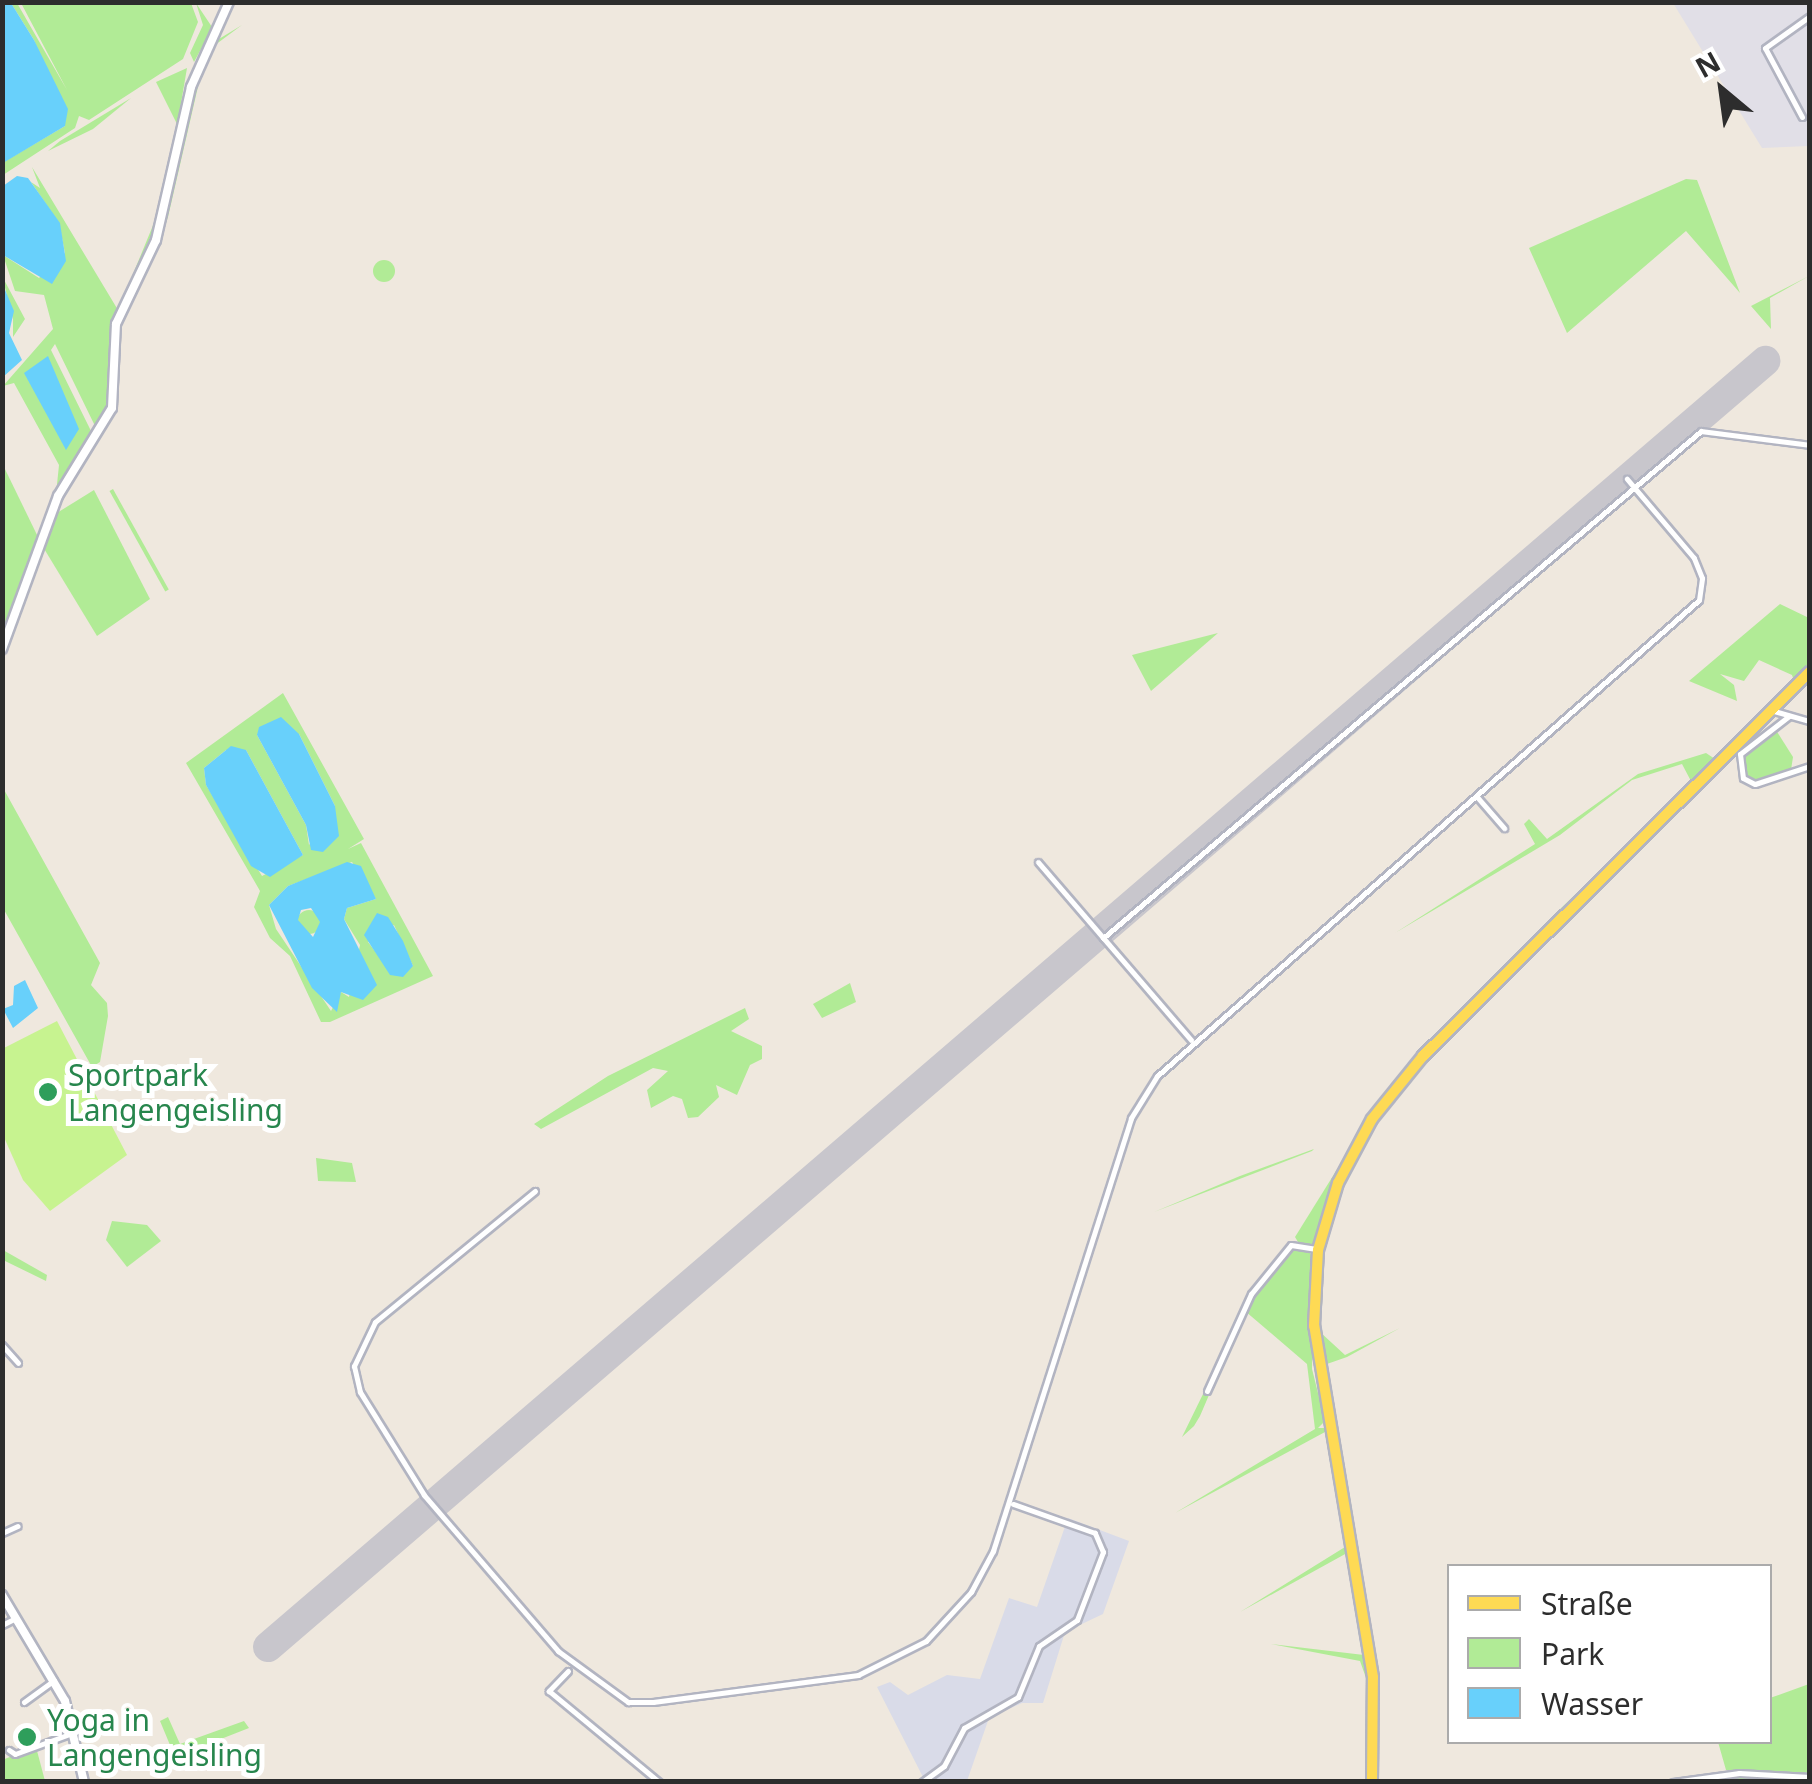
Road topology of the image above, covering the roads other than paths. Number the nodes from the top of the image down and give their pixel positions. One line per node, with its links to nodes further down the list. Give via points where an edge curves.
1 (229, 2): 7 (main road, via 191,87 160,229 116,324 112,408 58,496)
2 (1810, 16): 3 (street, via 1765,48)
3 (1802, 117)
4 (1810, 445): 6 (street, via 1700,430)
5 (1627, 479): 6 (street)
6 (1634, 487): 14 (street, via 1694,558 1702,578 1699,600); 17 (street)
7 (2, 649)
8 (1810, 672): 9 (main road)
9 (1774, 710): 10 (street); 12 (main road)
10 (1789, 716): 11 (street); 12 (street)
11 (1810, 721)
12 (1734, 756): 13 (street, via 1751,785); 20 (main road, via 1397,1085 1347,1162)
13 (1810, 766)
14 (1478, 798): 15 (street); 18 (street)
15 (1504, 828)
16 (1038, 862): 17 (street)
17 (1103, 938): 18 (street)
18 (1192, 1040): 19 (street, via 1157,1076 1131,1118 993,1551 945,1625 903,1655 858,1675 628,1702 572,1667 424,1495 360,1392 356,1353 394,1304)
19 (535, 1191)
20 (1318, 1250): 23 (street, via 1291,1245 1250,1294); 39 (main road, via 1314,1326 1373,1677)
21 (2, 1345): 22 (street)
22 (18, 1363)
23 (1207, 1390)
24 (1013, 1504): 38 (street, via 1095,1533 1103,1552 1077,1620 1038,1646 1018,1697 964,1728 944,1766)
25 (18, 1526): 26 (street)
26 (2, 1534)
27 (2, 1596): 28 (main road)
28 (16, 1618): 29 (street); 31 (main road)
29 (2, 1626)
30 (568, 1671): 37 (street, via 549,1691)
31 (54, 1680): 32 (street); 33 (main road)
32 (24, 1702)
33 (75, 1732): 34 (street, via 15,1754); 36 (main road)
34 (9, 1750)
35 (1810, 1777): 40 (street, via 1739,1773)
36 (84, 1782)
37 (659, 1782)
38 (922, 1782)
39 (1372, 1782)
40 (1673, 1782)

